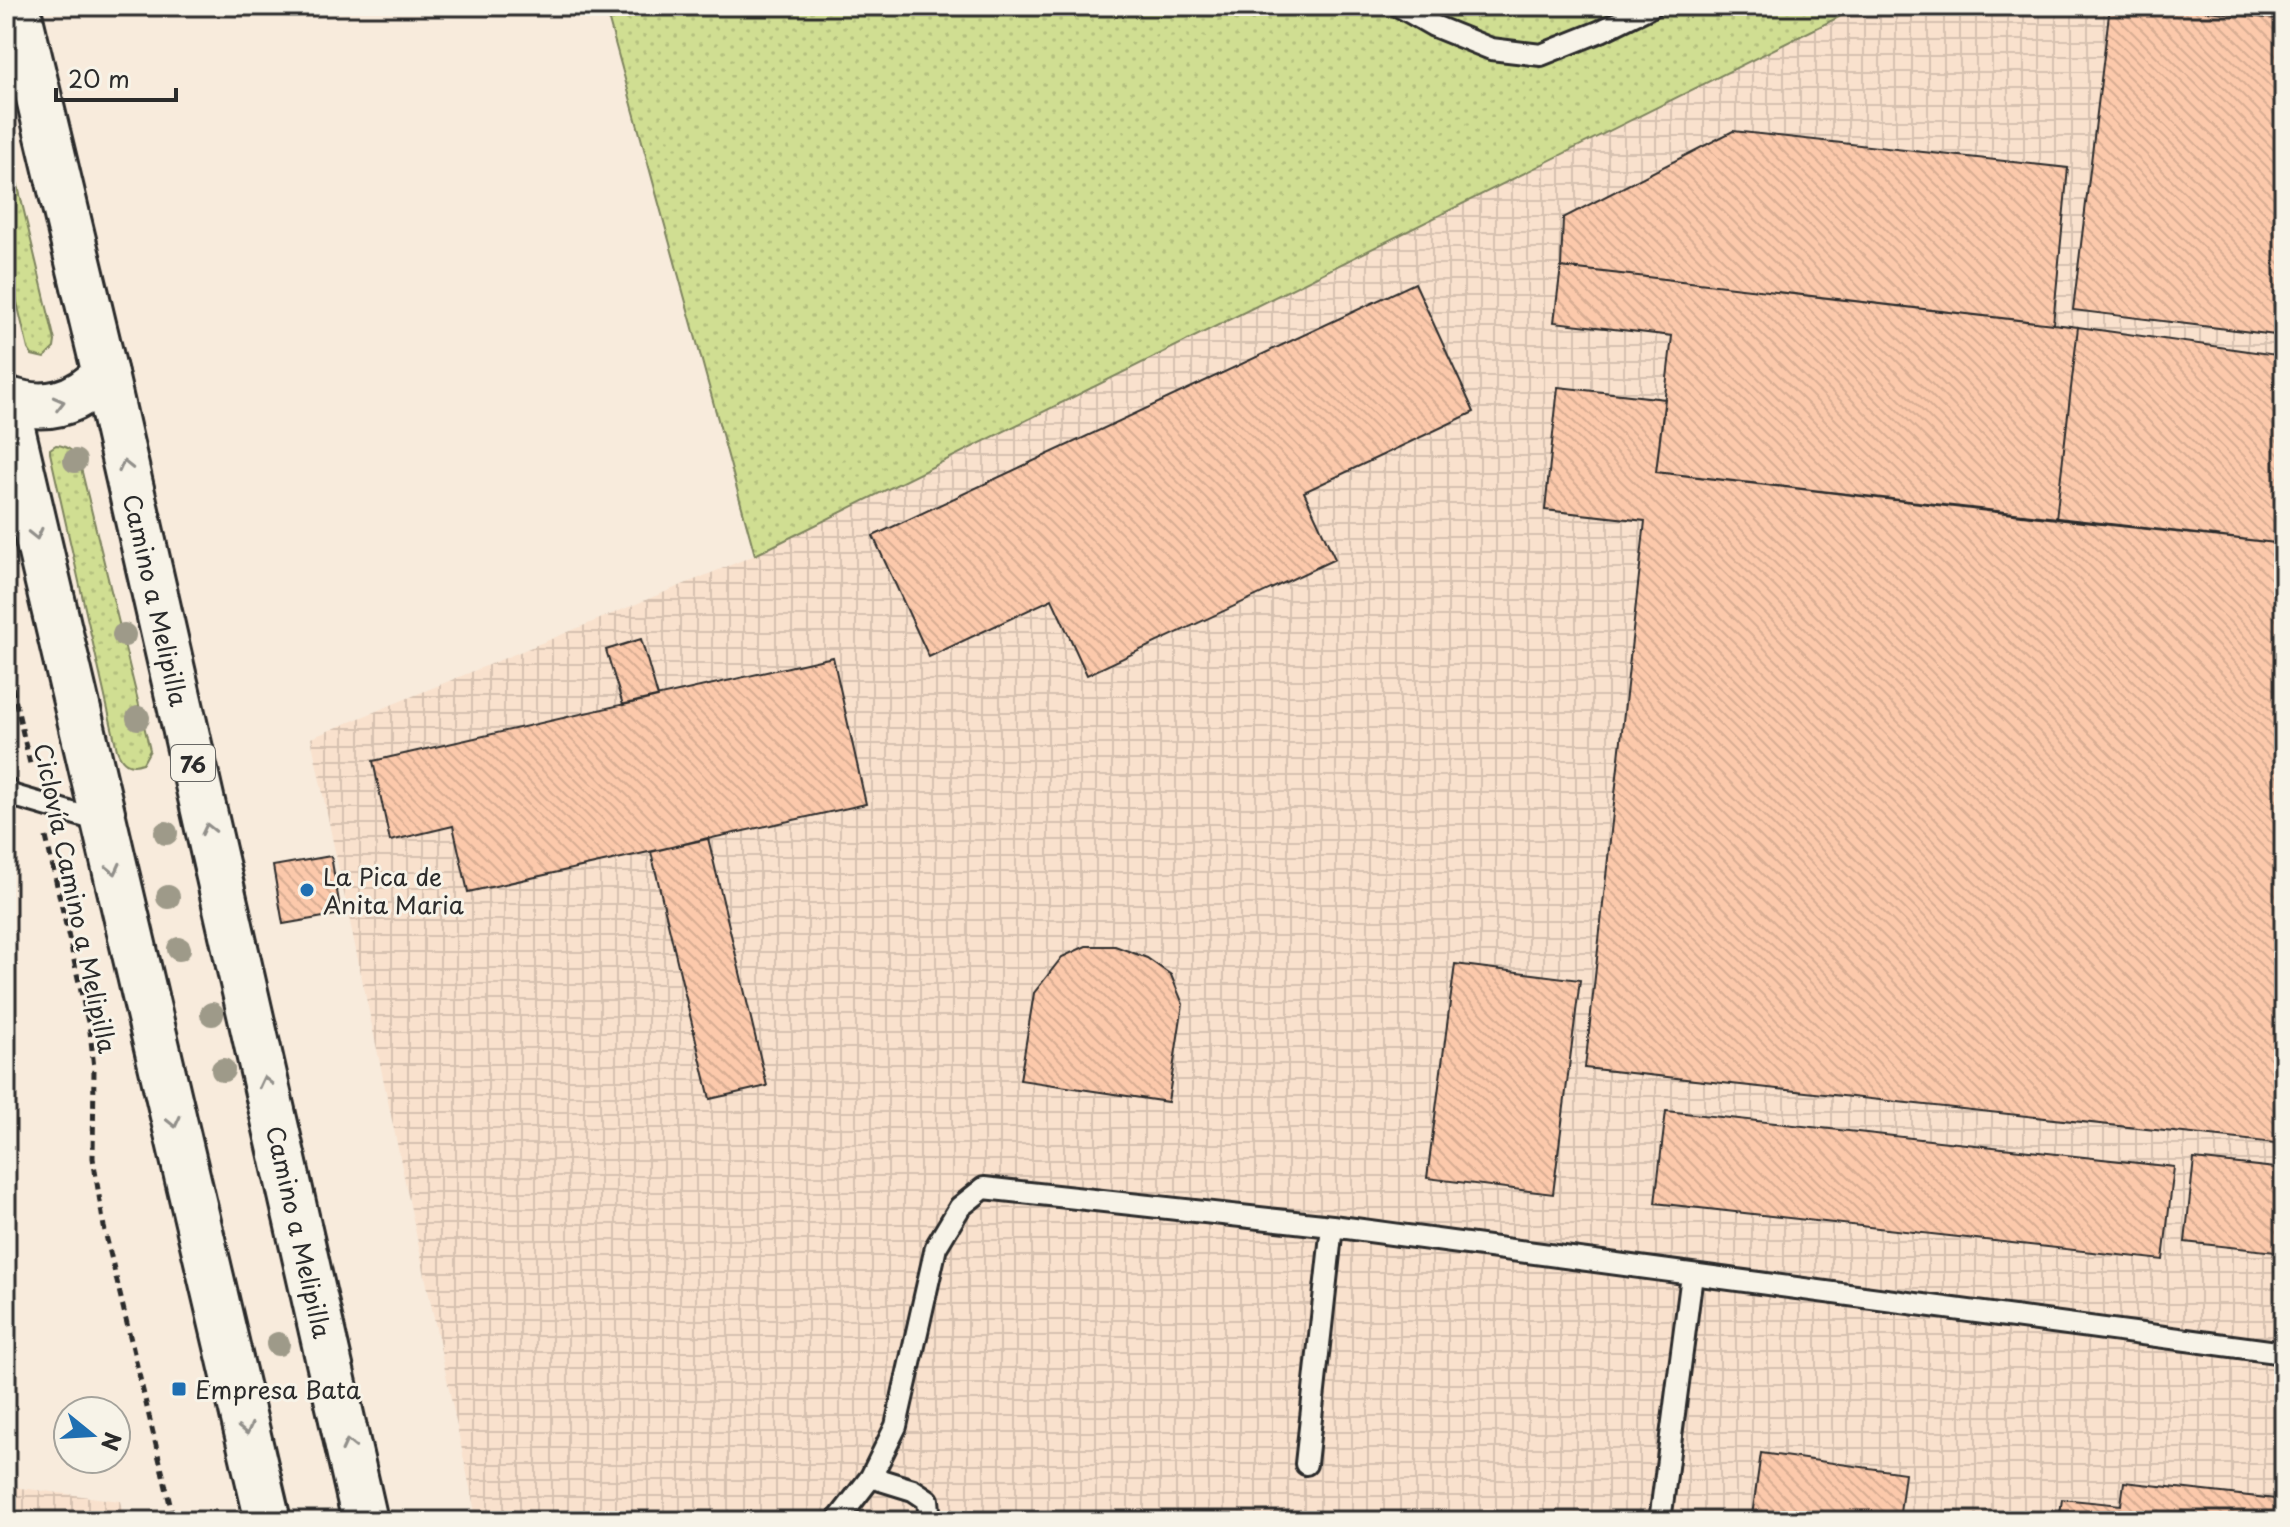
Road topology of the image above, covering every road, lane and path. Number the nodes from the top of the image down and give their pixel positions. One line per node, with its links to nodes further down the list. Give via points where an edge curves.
1 (17, 6): 4 (main road, Camino a Melipilla / 76)
2 (1399, 6): 3 (lane, via 1491,49 1541,55)
3 (1652, 6)
4 (105, 374): 5 (main road, one-way to 4, via 40,407 59,404 92,388); 17 (main road, Camino a Melipilla / 76, one-way to 4)
5 (6, 401): 9 (main road, one-way to 9)
6 (6, 660): 8 (path, Ciclovía Camino a Melipilla)
7 (6, 788): 8 (lane, via 11,795)
8 (39, 804): 9 (lane); 15 (path, Ciclovía Camino a Melipilla, via 90,1031 93,1158 104,1227)
9 (103, 822): 16 (main road, one-way to 16)
10 (1332, 1226): 11 (lane); 13 (lane); 14 (lane, via 984,1188 960,1207 936,1247 896,1426)
11 (1692, 1275): 12 (lane); 20 (lane)
12 (2284, 1353)
13 (1306, 1464)
14 (871, 1477): 18 (lane); 19 (lane, via 928,1500)
15 (174, 1521)
16 (268, 1521)
17 (365, 1521)
18 (837, 1521)
19 (930, 1521)
20 (1660, 1521)

